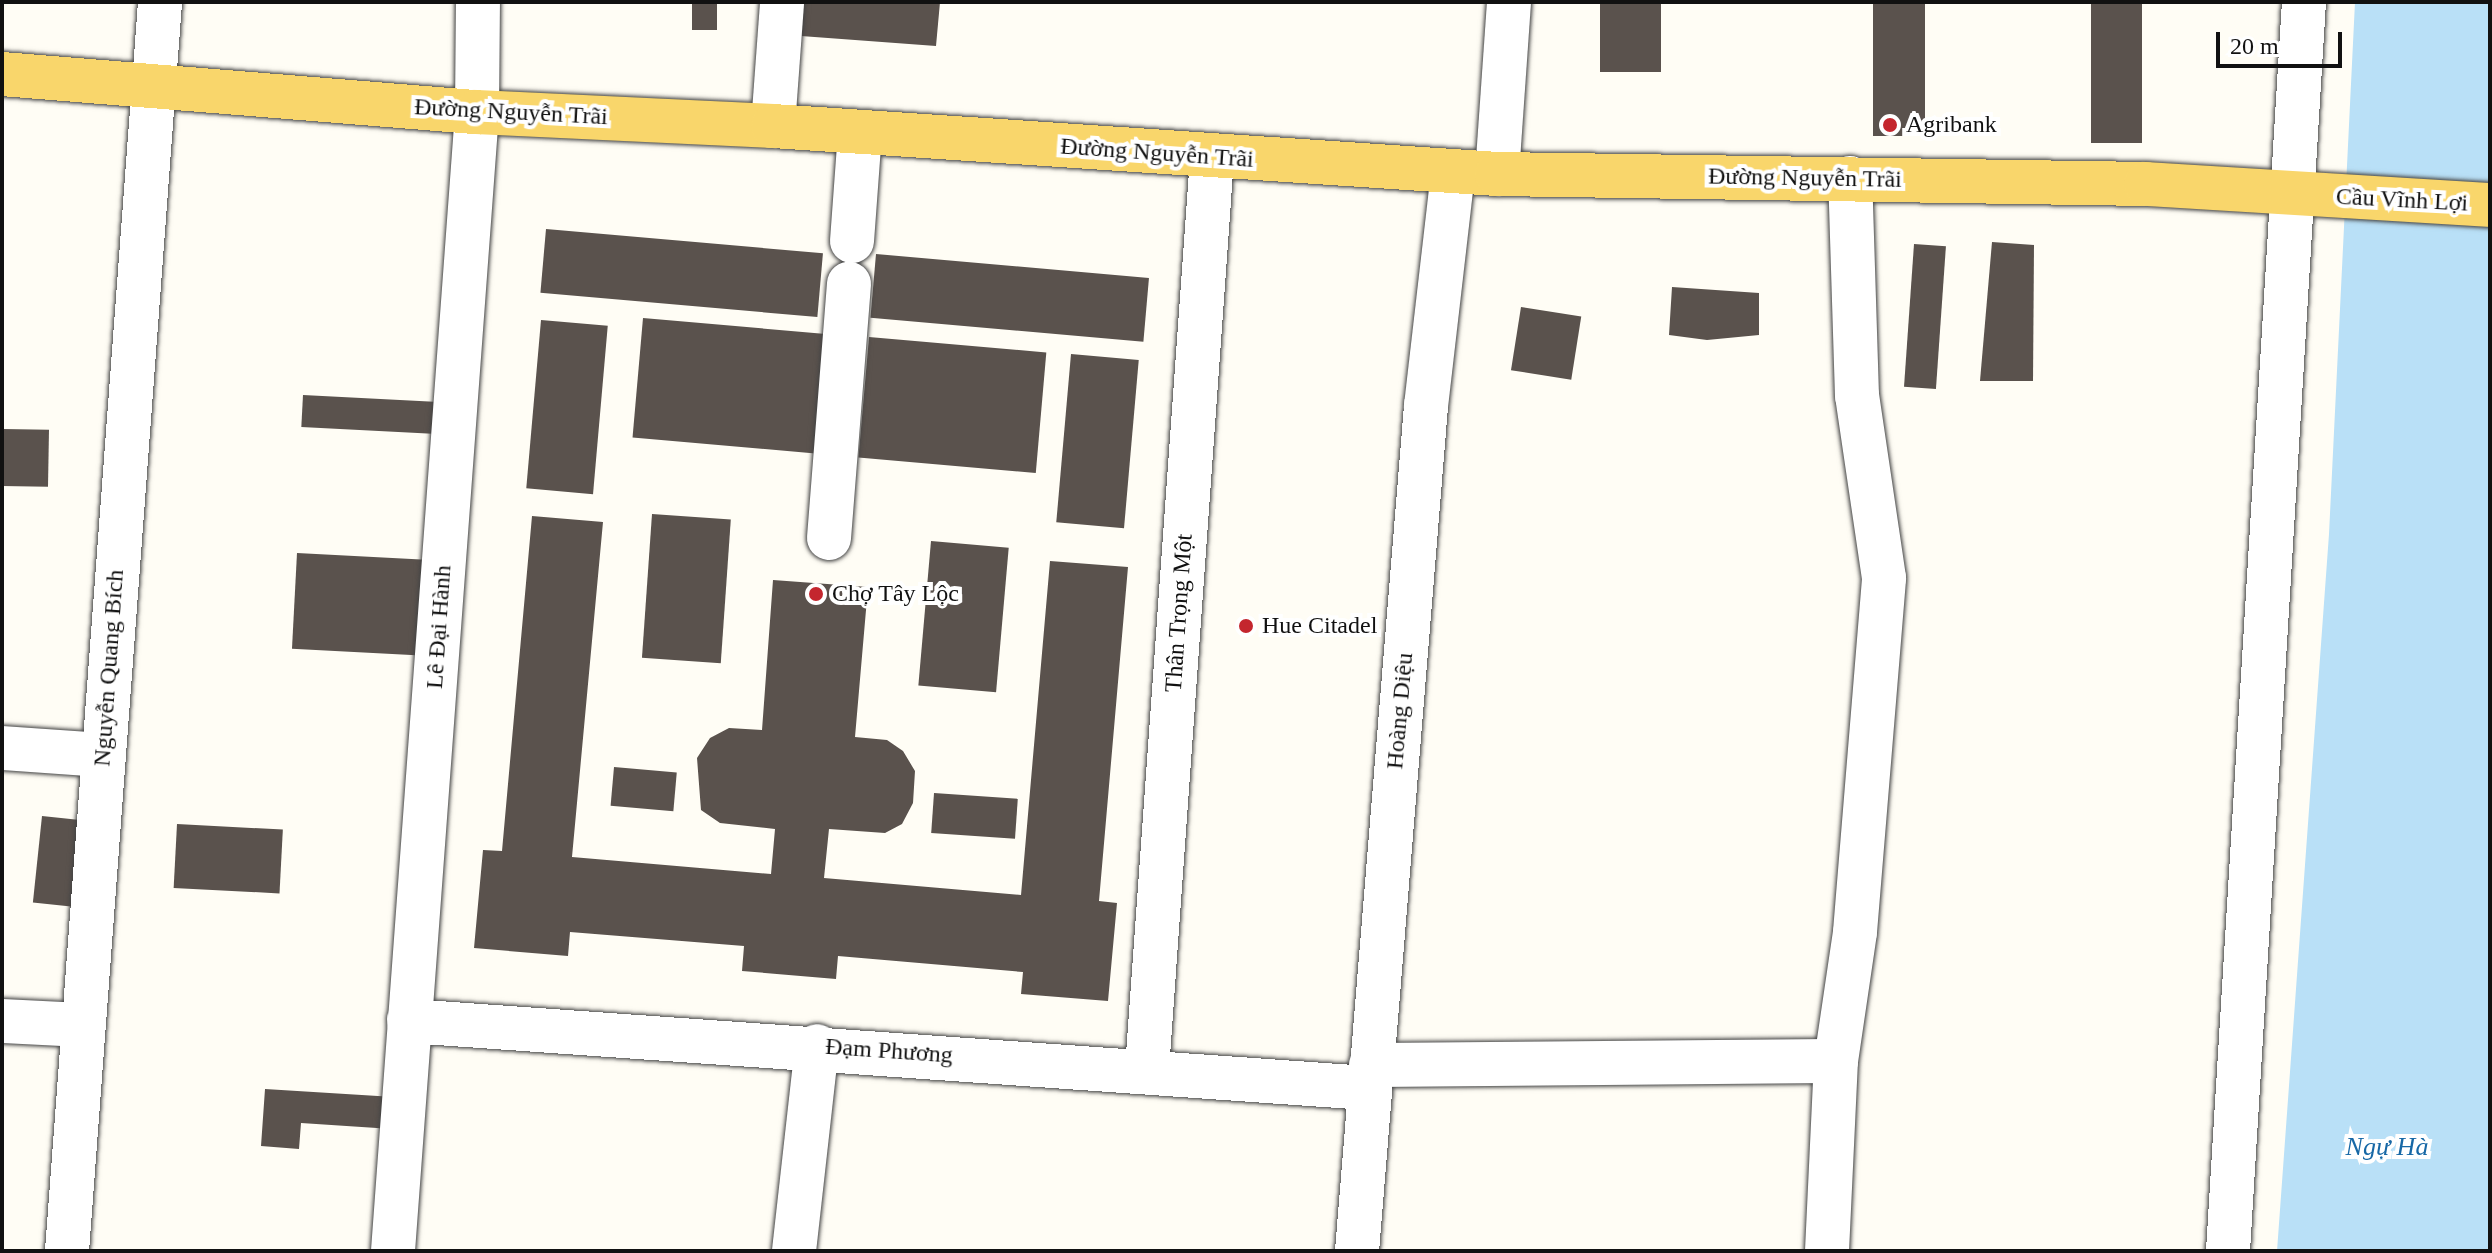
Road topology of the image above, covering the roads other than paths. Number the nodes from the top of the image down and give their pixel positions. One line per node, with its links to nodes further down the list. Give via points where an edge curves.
1 (160, 2): 7 (street, Nguyễn Quang Bích)
2 (478, 2): 8 (street, Lê Đại Hành)
3 (782, 2): 9 (street)
4 (1509, 2): 13 (street)
5 (2304, 2): 15 (street)
6 (2, 74): 7 (main road, Đường Nguyễn Trãi)
7 (153, 85): 8 (main road, Đường Nguyễn Trãi); 21 (street, Nguyễn Quang Bích)
8 (477, 112): 9 (main road, Đường Nguyễn Trãi); 23 (street, Lê Đại Hành)
9 (773, 126): 10 (main road, Đường Nguyễn Trãi)
10 (860, 132): 11 (main road, Đường Nguyễn Trãi); 17 (street)
11 (1212, 158): 12 (main road, Đường Nguyễn Trãi); 27 (street, Thân Trọng Một)
12 (1453, 172): 13 (main road, Đường Nguyễn Trãi); 28 (street, Hoàng Diệu, via 1426,406)
13 (1497, 174): 14 (main road, Đường Nguyễn Trãi)
14 (1850, 178): 15 (main road, Đường Nguyễn Trãi, via 2146,184); 26 (street, via 1857,396 1884,578 1855,932)
15 (2303, 195): 16 (main road, Cầu Vĩnh Lợi); 34 (street)
16 (2490, 205)
17 (852, 241)
18 (849, 284): 19 (street)
19 (829, 538)
20 (2, 748): 21 (street)
21 (102, 755): 24 (street, Nguyễn Quang Bích)
22 (2, 1021): 24 (street)
23 (409, 1021): 25 (street, Đạm Phương); 30 (street, Lê Đại Hành)
24 (80, 1025): 29 (street, Nguyễn Quang Bích)
25 (817, 1046): 27 (street, Đạm Phương); 31 (street)
26 (1836, 1061): 28 (street, Đạm Phương); 33 (street)
27 (1147, 1069): 28 (street, Đạm Phương)
28 (1369, 1076): 32 (street, Hoàng Diệu)
29 (67, 1251)
30 (393, 1251)
31 (794, 1251)
32 (1357, 1251)
33 (1827, 1251)
34 (2228, 1251)

